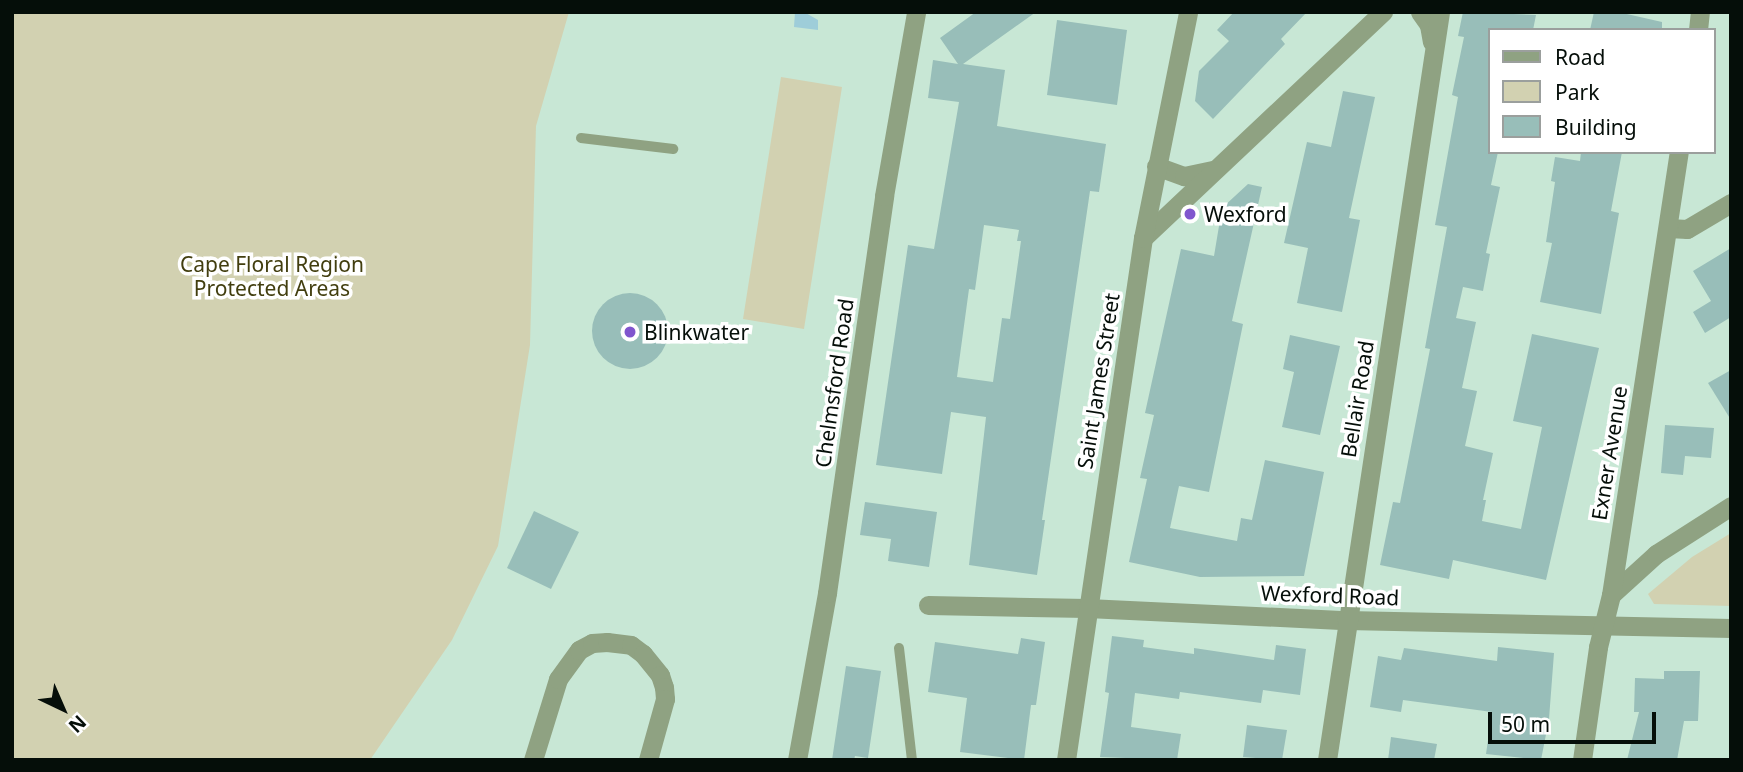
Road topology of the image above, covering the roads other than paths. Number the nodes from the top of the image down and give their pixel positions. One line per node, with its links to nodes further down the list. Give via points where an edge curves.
1 (916, 12): 25 (street, Chelmsford Road)
2 (1188, 12): 10 (street, Saint James Street)
3 (1383, 12): 11 (street)
4 (1420, 12): 6 (street, Bellair Road, via 1429,25)
5 (1440, 12): 6 (street, Bellair Road)
6 (1433, 46): 19 (street, Bellair Road)
7 (581, 138): 8 (lane)
8 (673, 149)
9 (1679, 154): 13 (street, Exner Avenue)
10 (1156, 166): 11 (street, via 1184,176); 14 (street, Saint James Street)
11 (1216, 169): 14 (street)
12 (1731, 203): 13 (street, via 1687,229)
13 (1668, 228): 16 (street, Exner Avenue)
14 (1143, 238): 18 (street, Saint James Street)
15 (1731, 506): 16 (street, via 1656,554)
16 (1611, 595): 20 (street, Exner Avenue)
17 (928, 605): 18 (street, Wexford Road)
18 (1087, 608): 19 (street, Wexford Road); 27 (street, Saint James Street)
19 (1346, 620): 20 (street, Wexford Road); 28 (street, Bellair Road)
20 (1605, 624): 21 (street, Wexford Road); 29 (street, Exner Avenue)
21 (1731, 628)
22 (899, 648): 26 (lane)
23 (533, 760): 24 (street, via 558,679 579,650 607,642 631,645 660,675 665,699)
24 (648, 760)
25 (797, 760)
26 (912, 760)
27 (1066, 760)
28 (1326, 760)
29 (1582, 760)

